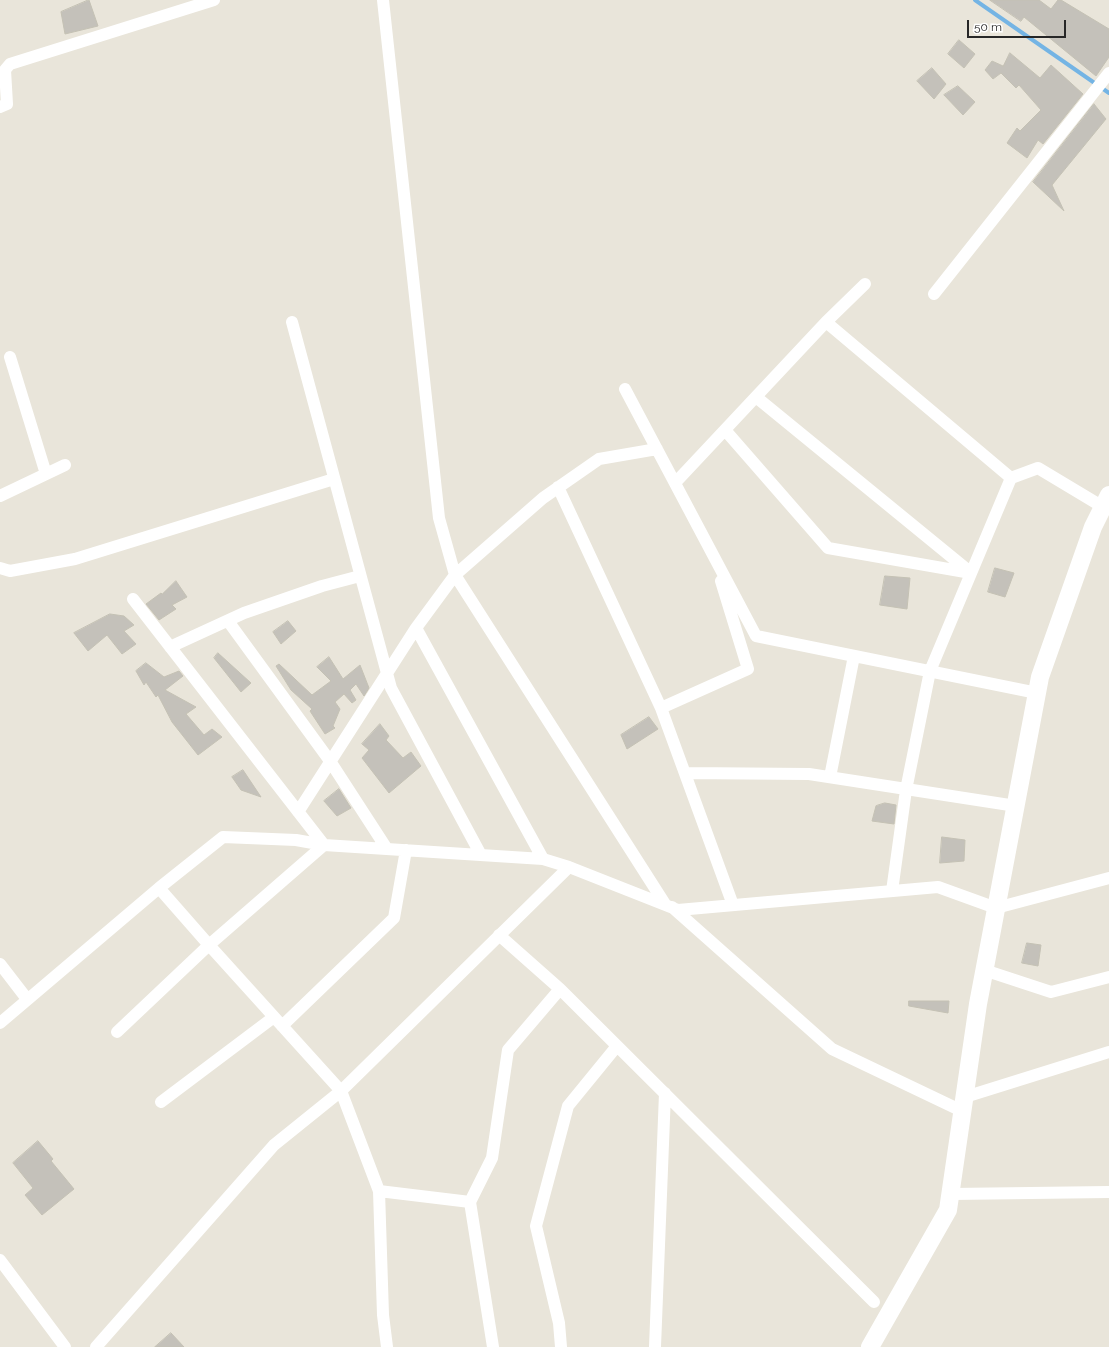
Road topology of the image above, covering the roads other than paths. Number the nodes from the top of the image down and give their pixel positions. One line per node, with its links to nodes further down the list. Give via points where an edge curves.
1 (214, 0): 4 (street, via 10,64 5,70 7,104)
2 (383, 0): 25 (street, via 439,518)
3 (1109, 73): 6 (street)
4 (0, 107)
5 (866, 284): 8 (street)
6 (934, 294)
7 (292, 322): 17 (street)
8 (826, 322): 11 (street); 16 (street)
9 (10, 357): 15 (street)
10 (625, 389): 13 (street)
11 (756, 397): 12 (street); 24 (street)
12 (725, 430): 18 (street); 24 (street, via 828,548)
13 (657, 448): 18 (street); 19 (street, via 599,458)
14 (65, 465): 15 (street)
15 (46, 474): 20 (street)
16 (1011, 478): 21 (street, via 1038,468); 24 (street)
17 (334, 479): 23 (street, via 75,559 10,571); 26 (street)
18 (675, 483): 22 (street)
19 (558, 487): 25 (street); 35 (street)
20 (0, 496)
21 (1106, 501): 34 (main road, via 1088,542 1040,677)
22 (713, 554): 31 (street, via 756,636); 35 (street, via 748,669)
23 (0, 568)
24 (971, 573): 32 (street)
25 (455, 575): 29 (street); 52 (street)
26 (360, 576): 28 (street, via 322,586); 33 (street)
27 (133, 599): 30 (street)
28 (228, 621): 30 (street); 36 (street)
29 (416, 628): 33 (street); 46 (street)
30 (170, 647): 41 (street)
31 (854, 656): 32 (street); 38 (street)
32 (930, 671): 34 (street); 39 (street)
33 (387, 673): 36 (street); 45 (street, via 391,688)
34 (1037, 693): 40 (main road)
35 (661, 708): 37 (street)
36 (330, 761): 41 (street); 43 (street)
37 (685, 773): 38 (street, via 809,774); 51 (street)
38 (830, 777): 39 (street)
39 (906, 789): 40 (street); 50 (street)
40 (1016, 806): 53 (main road)
41 (298, 812): 42 (street)
42 (324, 845): 43 (street); 49 (street, via 296,840 223,837); 55 (street)
43 (387, 849): 44 (street)
44 (406, 850): 45 (street); 61 (street, via 394,918)
45 (481, 855): 46 (street)
46 (543, 859): 47 (street)
47 (570, 866): 52 (street); 54 (street)
48 (1109, 878): 53 (street)
49 (159, 888): 55 (street); 60 (street)
50 (892, 891): 51 (street); 53 (street, via 938,887)
51 (733, 905): 52 (street, via 678,910)
52 (669, 906): 69 (street, via 832,1049)
53 (996, 908): 57 (main road)
54 (499, 935): 59 (street); 66 (street)
55 (209, 945): 61 (street); 63 (street)
56 (0, 964): 60 (street)
57 (984, 970): 58 (street, via 1051,992); 69 (main road)
58 (1109, 977)
59 (560, 989): 64 (street); 73 (street, via 508,1050 492,1158)
60 (28, 999): 62 (street)
61 (278, 1021): 66 (street); 68 (street)
62 (0, 1023)
63 (117, 1032)
64 (617, 1046): 67 (street); 80 (street, via 568,1106 536,1226 559,1323)
65 (1109, 1052): 69 (street)
66 (341, 1091): 70 (street); 77 (street, via 274,1145)
67 (665, 1093): 75 (street); 81 (street)
68 (161, 1102)
69 (964, 1104): 72 (main road)
70 (379, 1191): 73 (street); 78 (street, via 383,1315)
71 (1109, 1192): 72 (street)
72 (951, 1194): 82 (main road, via 948,1210)
73 (470, 1202): 79 (street)
74 (0, 1260): 76 (street)
75 (874, 1302)
76 (65, 1347)
77 (96, 1347)
78 (387, 1347)
79 (493, 1347)
80 (561, 1347)
81 (655, 1347)
82 (870, 1347)

